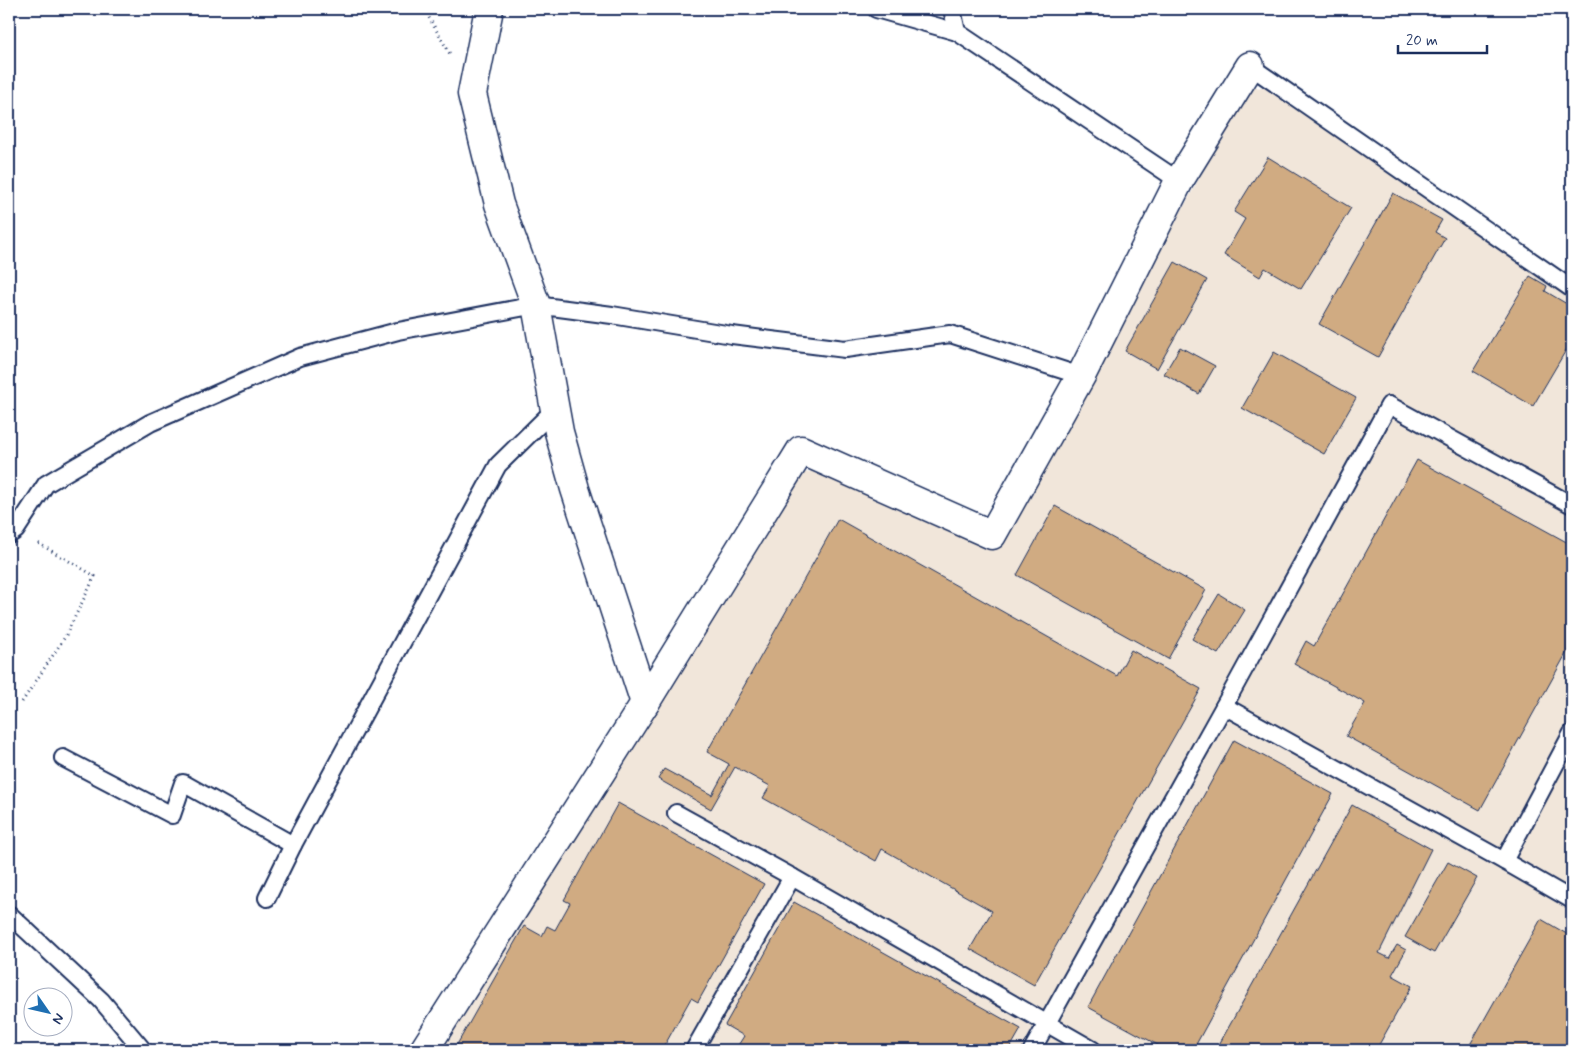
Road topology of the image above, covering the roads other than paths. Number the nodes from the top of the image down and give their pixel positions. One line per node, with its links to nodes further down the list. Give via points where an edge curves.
1 (489, 9): 8 (street, via 472,94 499,204)
2 (876, 9): 4 (lane)
3 (952, 9): 4 (lane)
4 (957, 32): 6 (lane)
5 (1250, 66): 6 (street); 7 (lane)
6 (1179, 181): 9 (street)
7 (1572, 289)
8 (536, 305): 9 (lane, via 845,349 950,334); 10 (street); 12 (lane, via 398,332 300,357 150,423 46,484)
9 (1081, 376): 13 (street, via 992,536 802,450)
10 (555, 408): 13 (street, via 575,489); 18 (lane, via 498,465)
11 (1572, 505): 14 (lane, via 1389,405)
12 (12, 533)
13 (645, 703): 26 (street)
14 (1224, 706): 19 (lane); 24 (lane)
15 (1572, 733): 19 (lane)
16 (62, 758): 18 (lane, via 172,815 183,783)
17 (676, 812): 20 (lane)
18 (293, 845): 21 (lane)
19 (1504, 860): 22 (lane)
20 (792, 877): 24 (lane); 27 (lane)
21 (267, 898)
22 (1572, 900)
23 (9, 914): 25 (lane, via 101,1000)
24 (1047, 1024): 28 (lane); 29 (lane)
25 (143, 1050)
26 (424, 1050)
27 (694, 1050)
28 (1032, 1050)
29 (1093, 1050)

